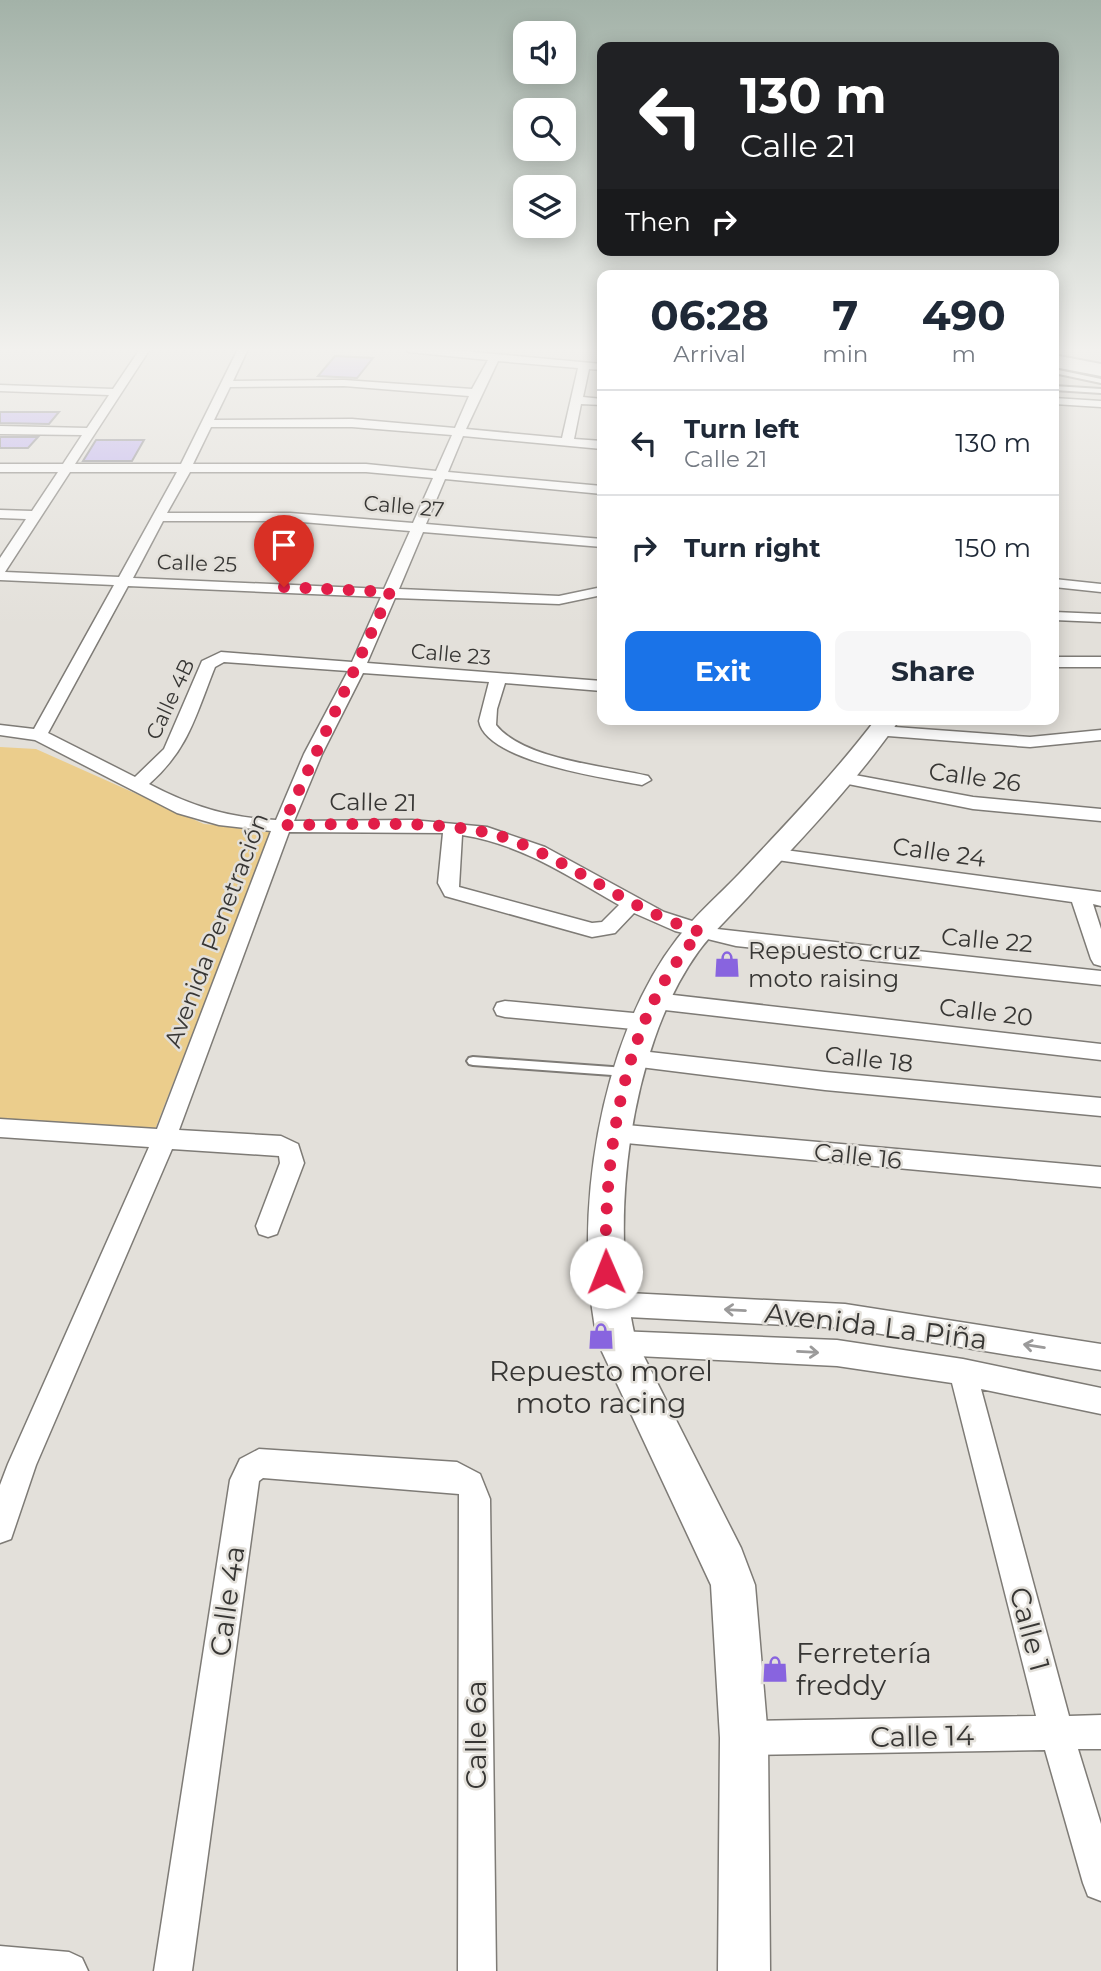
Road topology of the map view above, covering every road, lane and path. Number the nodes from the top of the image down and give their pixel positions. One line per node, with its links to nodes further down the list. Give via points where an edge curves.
1 (82, 441): 9 (street)
2 (198, 441): 8 (street)
3 (456, 441): 10 (street, Avenida Penetración)
4 (555, 441): 5 (street)
5 (567, 442): 6 (street)
6 (597, 445)
7 (0, 468): 9 (street)
8 (185, 469): 9 (street); 10 (street, via 329,467); 14 (street)
9 (65, 470): 13 (street)
10 (441, 475): 11 (street); 15 (street, Avenida Penetración)
11 (597, 490)
12 (0, 514): 13 (street)
13 (36, 515): 17 (street)
14 (160, 516): 15 (street, Calle 27, via 290,517); 21 (street)
15 (418, 529): 16 (street, Calle 27); 24 (street, Avenida Penetración)
16 (597, 543)
17 (0, 569)
18 (1059, 572): 20 (street)
19 (0, 576): 21 (street, Calle 25)
20 (1101, 576)
21 (123, 580): 24 (street, Calle 25); 37 (street)
22 (1059, 584): 23 (street)
23 (1101, 588)
24 (390, 592): 25 (street, Calle 25, via 537,600); 31 (street, Avenida Penetración)
25 (597, 593)
26 (1059, 615): 27 (street)
27 (1101, 618)
28 (214, 659): 31 (street, Calle 23); 40 (street, Calle 4B, via 173,749)
29 (1059, 662): 30 (street)
30 (1101, 662)
31 (358, 667): 32 (street, Calle 23); 42 (street, Avenida Penetración)
32 (499, 679): 33 (street, Calle 23); 39 (street, via 487,719 498,737 541,756)
33 (597, 686)
34 (885, 725): 36 (street, via 1030,741); 38 (main road)
35 (0, 730): 37 (street, Calle 21)
36 (1101, 735)
37 (39, 736): 40 (street, Calle 21)
38 (844, 778): 41 (street, Calle 26, via 973,803); 44 (main road)
39 (642, 780)
40 (137, 785): 42 (street, Calle 21, via 209,818)
41 (1101, 815)
42 (283, 825): 43 (street, Calle 21); 59 (street, Avenida Penetración)
43 (453, 828): 47 (street, Calle 21, via 513,841); 47 (street, via 448,883 452,891 592,930 608,928)
44 (771, 854): 45 (street, Calle 24); 48 (main road)
45 (1080, 896): 46 (street, Calle 24); 49 (street)
46 (1101, 899)
47 (633, 902): 48 (street, Calle 21)
48 (701, 932): 50 (street, Calle 22); 52 (main road, via 687,946)
49 (1101, 959)
50 (1101, 978)
51 (505, 1009): 52 (street, Calle 20)
52 (650, 1011): 53 (street, Calle 20); 55 (main road)
53 (1101, 1052)
54 (473, 1061): 55 (lane)
55 (629, 1065): 56 (street, Calle 18); 58 (main road)
56 (1101, 1107)
57 (0, 1128): 59 (street)
58 (615, 1133): 60 (street, Calle 16); 62 (main road, via 606,1242)
59 (164, 1140): 61 (street, via 267,1145 290,1151 292,1163); 68 (street, Avenida Penetración, via 22,1464)
60 (1101, 1177)
61 (268, 1226)
62 (608, 1304): 63 (main road); 64 (street, Avenida La Piña, one-way to 62, via 845,1316)
63 (617, 1343): 65 (street, Avenida La Piña, one-way to 65, via 837,1353); 71 (main road, via 726,1563 733,1586)
64 (1101, 1357)
65 (963, 1372): 66 (street, Avenida La Piña); 70 (street, Calle 1)
66 (1101, 1401)
67 (475, 1499): 75 (street, Calle 4a, via 470,1484 457,1477 259,1463 250,1469); 76 (street, Calle 6a)
68 (0, 1528)
69 (1101, 1732): 70 (street, Calle 14)
70 (1057, 1734): 71 (street, Calle 14); 72 (street, Calle 1)
71 (744, 1738): 77 (main road)
72 (1101, 1884)
73 (0, 1965): 74 (street)
74 (69, 1971)
75 (173, 1971)
76 (477, 1971)
77 (744, 1971)

